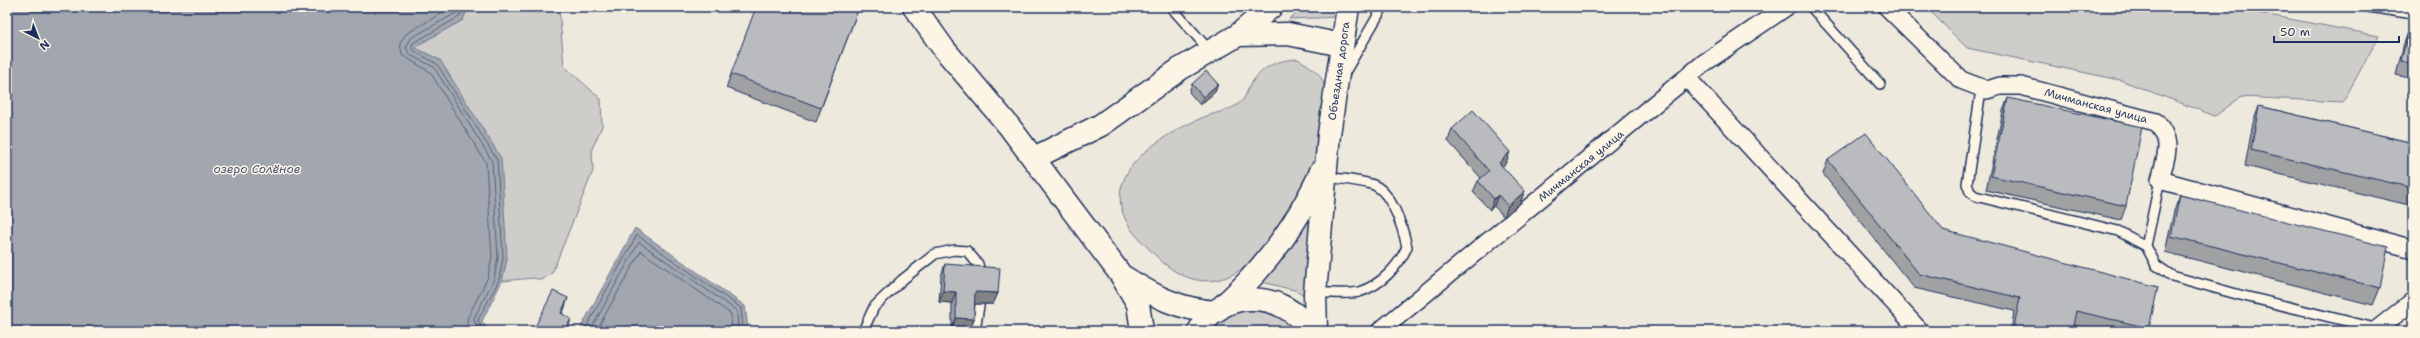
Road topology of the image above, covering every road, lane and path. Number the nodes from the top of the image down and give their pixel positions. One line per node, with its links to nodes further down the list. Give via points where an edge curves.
1 (914, 7): 19 (main road, via 944,49)
2 (1171, 7): 13 (lane)
3 (1271, 7): 11 (main road)
4 (1348, 7): 12 (main road, Объездная дорога)
5 (1383, 7): 16 (lane)
6 (1786, 7): 14 (street, Мичманская улица, via 1704,63)
7 (1811, 7): 15 (lane)
8 (1887, 7): 17 (street, via 1961,80)
9 (2369, 7): 10 (lane)
10 (2413, 14)
11 (1238, 34): 12 (main road, via 1288,34); 13 (main road)
12 (1342, 45): 16 (main road, Объездная дорога)
13 (1210, 50): 19 (main road, via 1101,125)
14 (1687, 78): 36 (street, Мичманская улица); 37 (street)
15 (1880, 84)
16 (1337, 85): 18 (main road, Объездная дорога)
17 (1981, 90): 21 (street, Мичманская улица, via 2000,86 2021,86 2156,122 2165,132 2168,146); 22 (lane, via 1967,184 1970,192 1981,199 2118,232)
18 (1330, 134): 20 (main road); 27 (main road, via 1320,176 1300,213 1257,272)
19 (1034, 158): 24 (main road)
20 (1326, 177): 25 (main road); 25 (lane, via 1373,185 1384,194 1396,211 1408,247 1388,276 1358,292)
21 (2160, 180): 22 (lane); 23 (street)
22 (2146, 246): 28 (lane, via 2156,265 2172,276)
23 (2413, 248)
24 (1121, 275): 27 (main road, via 1168,302 1184,308); 31 (main road, via 1138,304)
25 (1315, 293): 35 (main road)
26 (2413, 302): 28 (street)
27 (1216, 312): 32 (main road); 33 (main road); 34 (main road, via 1239,300 1268,300 1291,310)
28 (2377, 330)
29 (863, 331): 30 (lane, via 874,307 902,280 935,254 954,250 967,251 978,264 982,281)
30 (976, 331)
31 (1142, 331)
32 (1193, 331)
33 (1199, 331)
34 (1310, 331)
35 (1316, 331)
36 (1380, 331)
37 (1920, 331)

